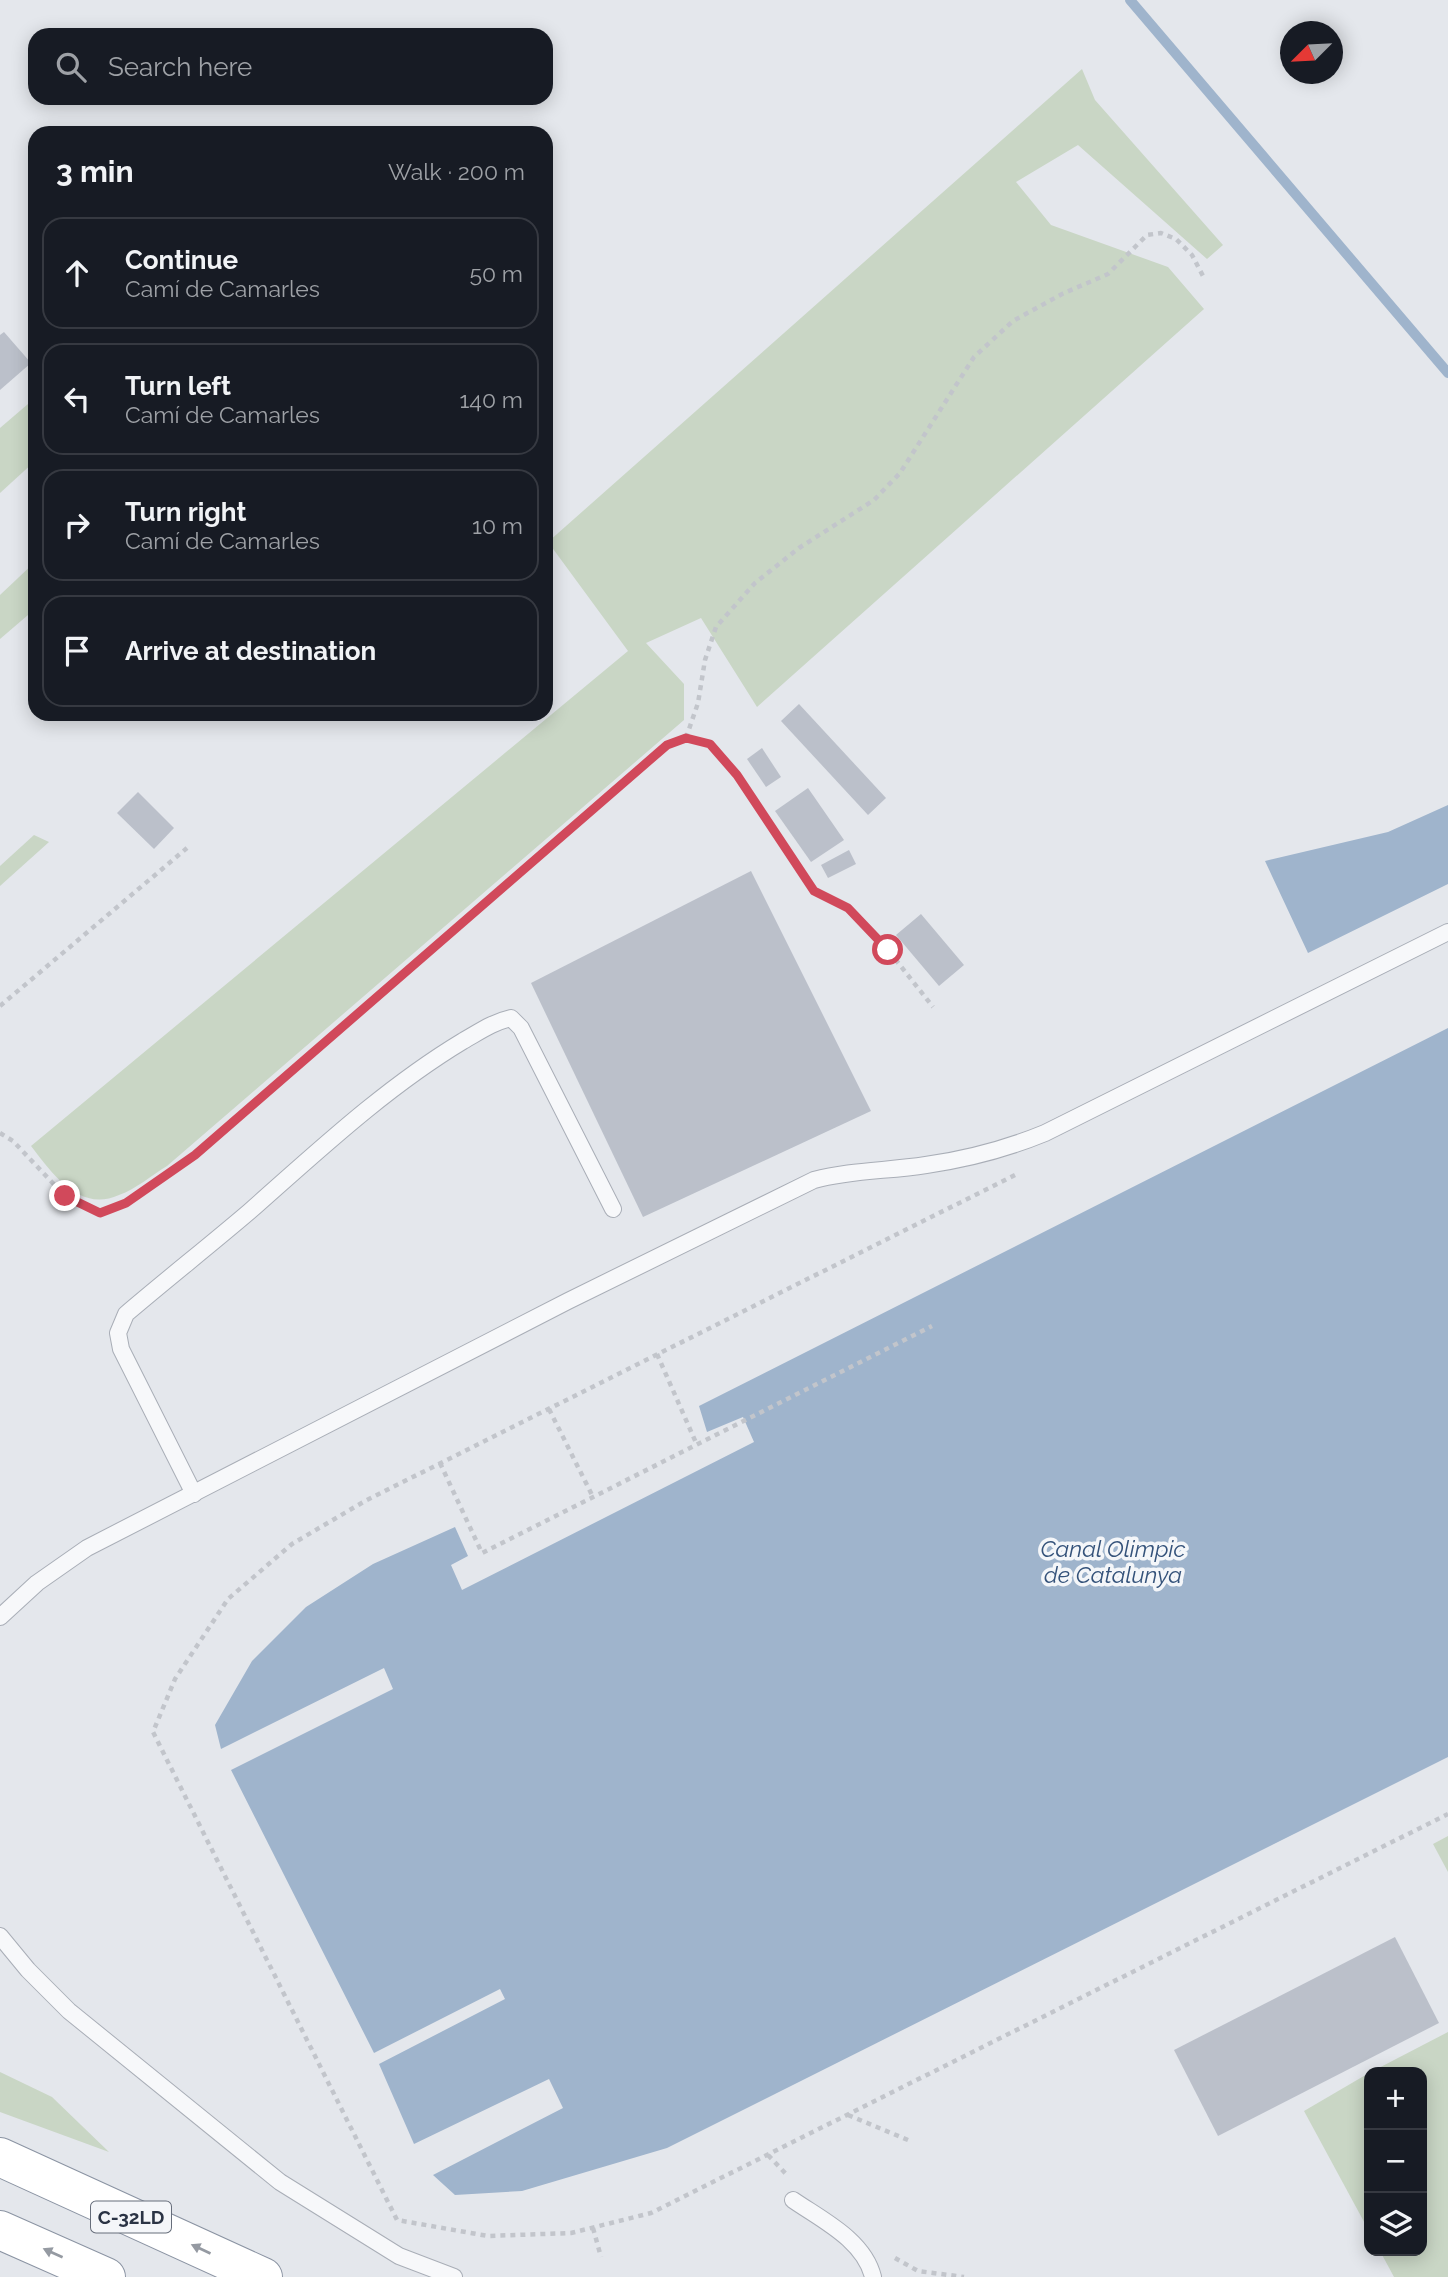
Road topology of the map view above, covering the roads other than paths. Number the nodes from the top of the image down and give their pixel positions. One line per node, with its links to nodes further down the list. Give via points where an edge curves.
1 (1448, 932): 3 (lane, via 1002,1151 814,1180)
2 (612, 1209): 3 (lane, via 521,1028 511,1018 443,1053 310,1156 126,1314 118,1333 121,1349)
3 (194, 1494): 4 (lane, via 87,1548 37,1583)
4 (0, 1617)
5 (0, 1936): 11 (lane, via 69,2011 280,2182 399,2256)
6 (0, 2157): 10 (highway, C-32LD, one-way to 6)
7 (793, 2200): 12 (lane, via 850,2240)
8 (0, 2230): 9 (highway, one-way to 8)
9 (106, 2277)
10 (263, 2277)
11 (454, 2277)
12 (873, 2277)

